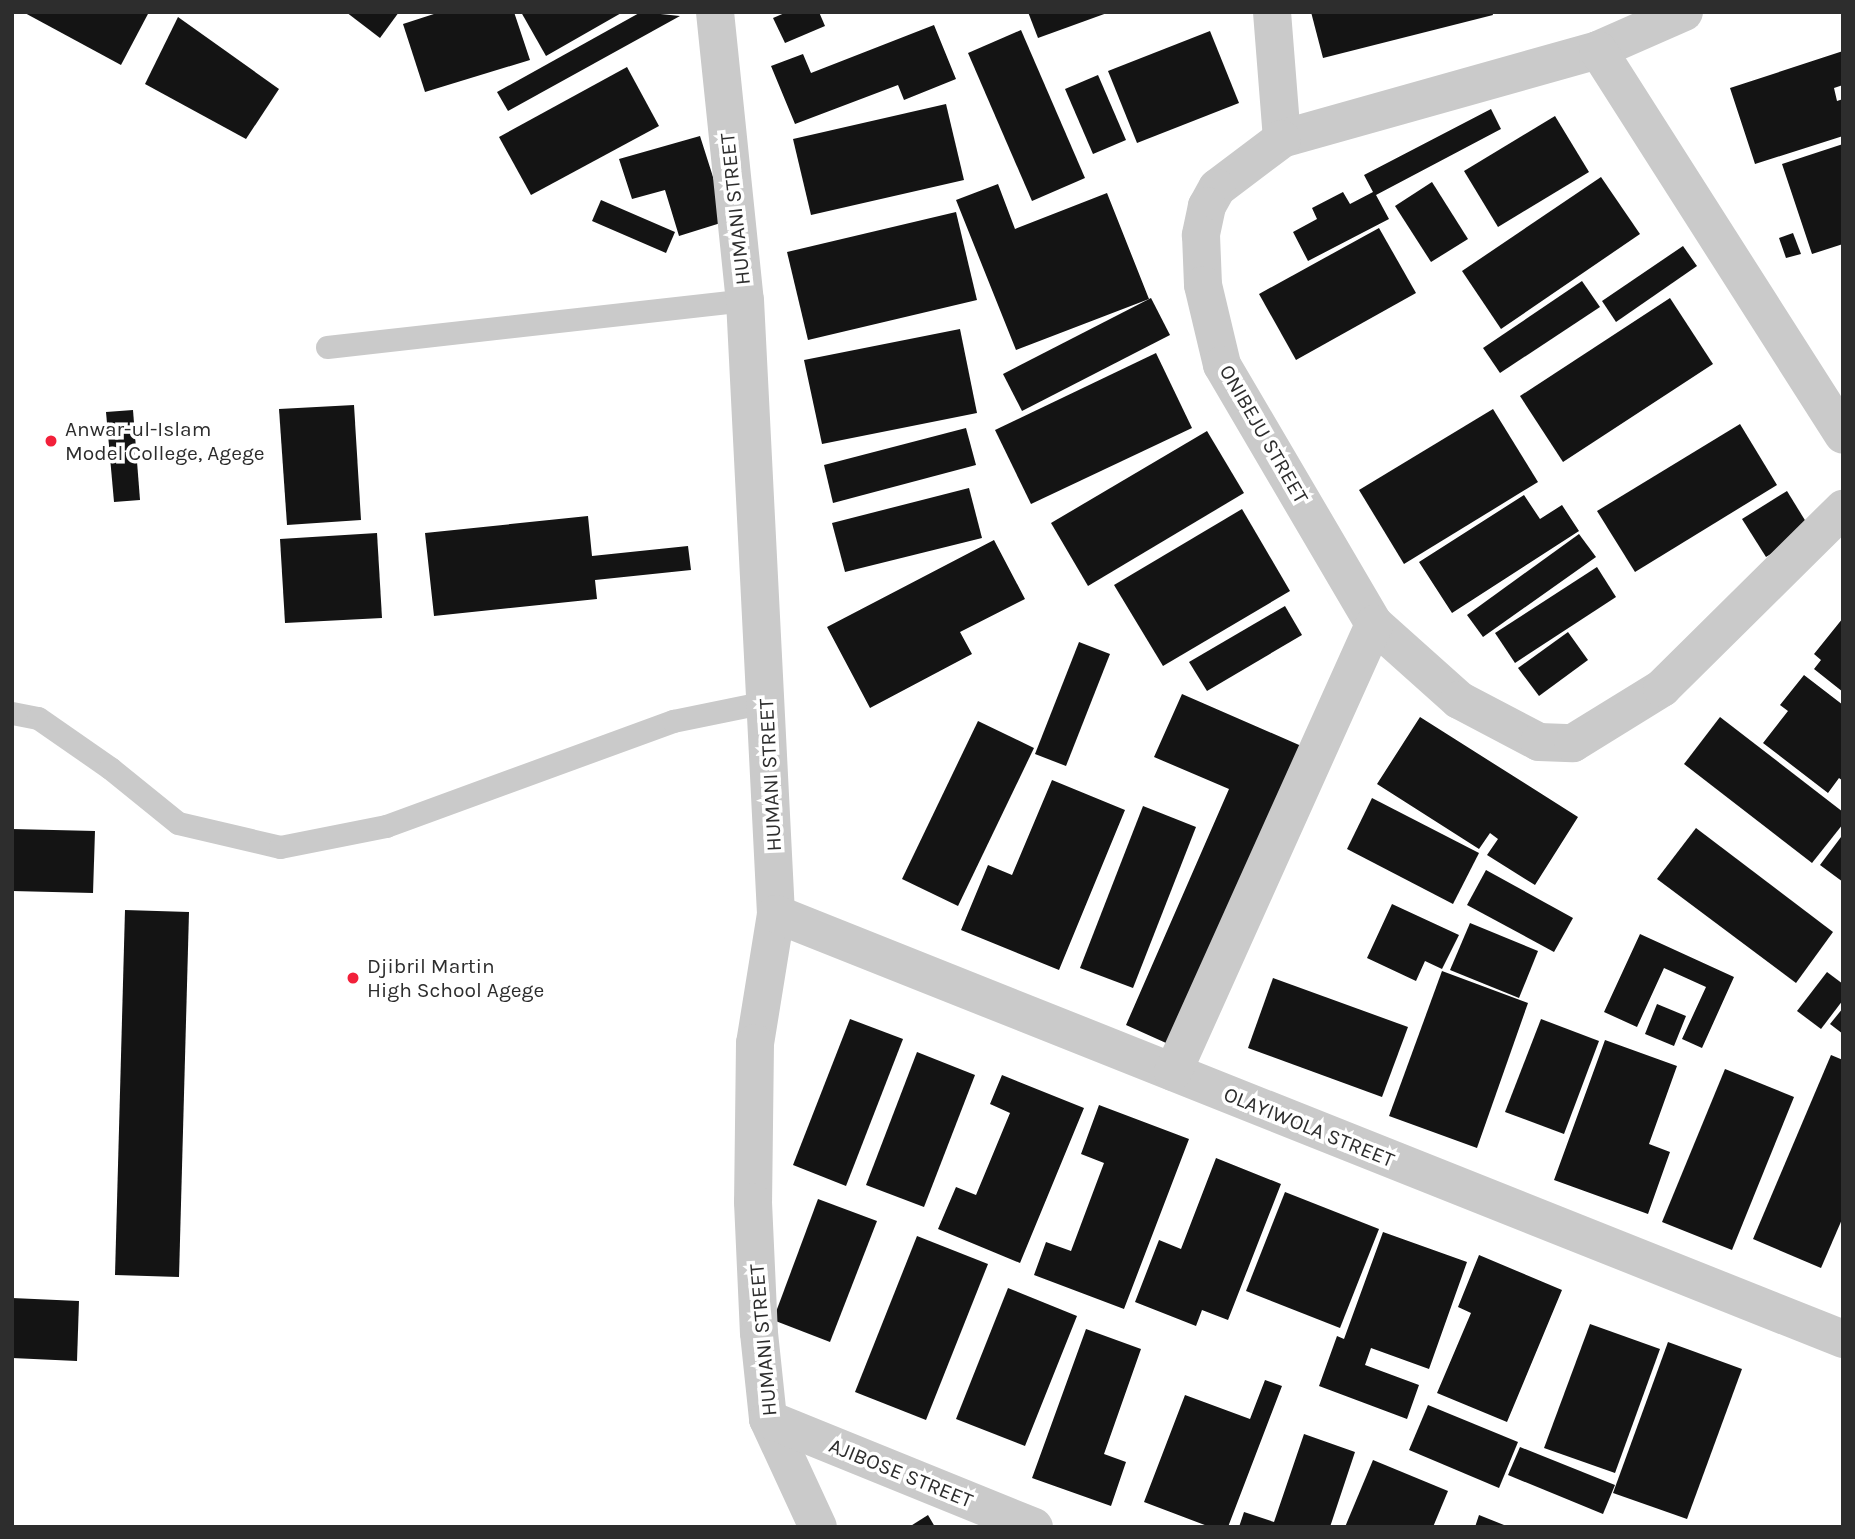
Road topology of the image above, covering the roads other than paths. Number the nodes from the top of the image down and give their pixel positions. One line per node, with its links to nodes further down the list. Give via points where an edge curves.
1 (715, 12): 6 (street, HUMANI STREET)
2 (1272, 12): 5 (street, via 1280,61)
3 (1684, 12): 4 (street)
4 (1598, 50): 5 (street); 8 (street)
5 (1282, 139): 10 (street, ONIBEJU STREET, via 1217,188 1207,206 1200,235 1203,285 1222,365)
6 (745, 300): 7 (lane); 11 (street, HUMANI STREET)
7 (327, 347)
8 (1843, 435)
9 (1843, 509): 10 (street, ONIBEJU STREET, via 1662,688 1573,743 1538,742 1459,700)
10 (1374, 624): 14 (street)
11 (766, 702): 12 (lane, via 673,721 386,826 280,847 178,823 38,718); 13 (street, HUMANI STREET)
12 (12, 713)
13 (776, 914): 14 (street, OLAYIWOLA STREET); 16 (street, HUMANI STREET, via 755,1043 753,1202)
14 (1173, 1072): 15 (street, OLAYIWOLA STREET)
15 (1843, 1339)
16 (768, 1419): 17 (street, HUMANI STREET); 18 (street, AJIBOSE STREET)
17 (818, 1527)
18 (1034, 1527)

